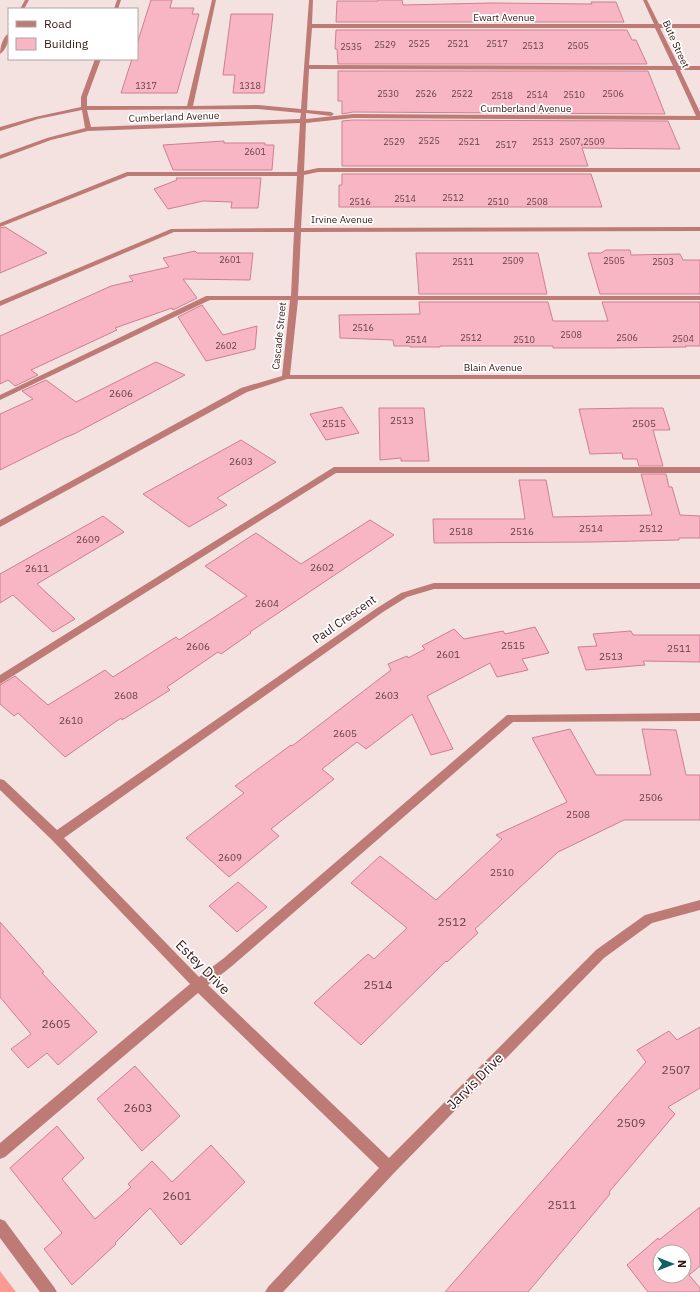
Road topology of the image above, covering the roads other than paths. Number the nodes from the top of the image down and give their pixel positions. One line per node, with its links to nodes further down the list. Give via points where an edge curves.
1 (214, 0): 13 (street)
2 (311, 0): 4 (street, Cascade Street)
3 (645, 0): 5 (street, Bute Street)
4 (309, 26): 5 (street, Ewart Avenue); 10 (street, Cascade Street)
5 (657, 26): 6 (street, Ewart Avenue); 11 (street, Bute Street)
6 (700, 26)
7 (8, 37): 8 (street)
8 (0, 52)
9 (98, 60): 14 (street, via 84,97)
10 (306, 67): 11 (street); 15 (street, Cascade Street)
11 (676, 68): 12 (street); 17 (street, Bute Street)
12 (700, 68)
13 (190, 107): 14 (street, Cumberland Avenue); 15 (street, Cumberland Avenue, via 258,107)
14 (84, 108): 19 (street); 20 (street, Cumberland Avenue, via 37,118)
15 (304, 111): 16 (street, Cumberland Avenue); 18 (street, Cascade Street)
16 (353, 116): 17 (street, Cumberland Avenue); 18 (street, Cumberland Avenue)
17 (700, 118)
18 (304, 120): 19 (street, Cumberland Avenue); 23 (street, Cascade Street)
19 (88, 129): 21 (street, Cumberland Avenue, via 49,139)
20 (0, 130)
21 (0, 157)
22 (700, 170): 23 (street, via 318,170)
23 (301, 174): 24 (street, via 127,174); 25 (street, Cascade Street)
24 (0, 225)
25 (298, 229): 26 (street, Irvine Avenue); 28 (street, Cascade Street); 29 (street, Irvine Avenue, via 174,230)
26 (700, 229)
27 (700, 298): 28 (street)
28 (294, 299): 30 (street, Cascade Street); 32 (street, via 209,298)
29 (0, 304)
30 (286, 377): 31 (street, Blain Avenue); 34 (street, Cascade Street, via 244,390)
31 (700, 377)
32 (0, 398)
33 (700, 470): 36 (street, via 334,470)
34 (0, 524)
35 (700, 586): 39 (street, Paul Crescent, via 434,586 404,595)
36 (0, 680)
37 (700, 717): 41 (street, via 511,718 228,962)
38 (0, 783): 39 (street, Estey Drive)
39 (56, 837): 41 (street, Estey Drive)
40 (700, 905): 43 (street, Jarvis Drive, via 649,918 600,954)
41 (198, 984): 42 (street); 43 (street, Estey Drive)
42 (0, 1152)
43 (389, 1168): 46 (street, Jarvis Drive)
44 (0, 1226): 45 (street)
45 (49, 1292)
46 (273, 1292)

